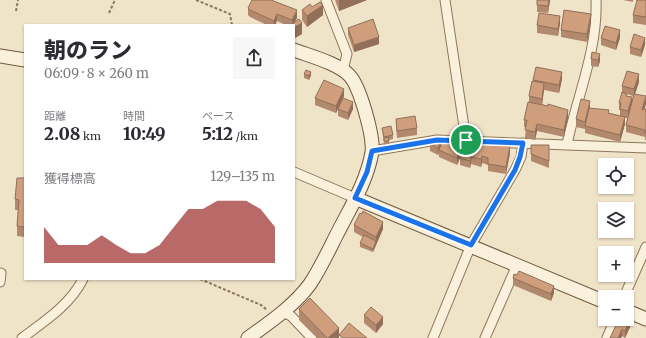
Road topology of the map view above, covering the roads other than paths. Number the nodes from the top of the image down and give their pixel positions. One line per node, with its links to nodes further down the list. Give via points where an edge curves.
1 (326, 0): 7 (street, via 347,54)
2 (445, 0): 8 (street)
3 (596, 0): 10 (street, via 597,21 592,46)
4 (295, 50): 7 (street)
5 (0, 56): 6 (street)
6 (24, 60)
7 (343, 70): 12 (street, via 350,76 359,92)
8 (466, 140): 9 (street); 12 (street, via 437,140)
9 (523, 143): 10 (street); 15 (street, via 515,170)
10 (567, 144): 11 (street)
11 (646, 148)
12 (372, 151): 14 (street, via 367,172)
13 (295, 172): 14 (street)
14 (355, 198): 15 (street); 22 (street, via 310,284)
15 (471, 245): 17 (street); 28 (street)
16 (646, 247): 19 (street)
17 (517, 264): 20 (street); 29 (street)
18 (82, 280): 25 (street, via 67,302)
19 (627, 290)
20 (598, 299)
21 (634, 314): 23 (street)
22 (279, 315): 26 (street); 27 (street, via 291,316)
23 (646, 319)
24 (612, 326): 30 (street)
25 (22, 338)
26 (248, 338)
27 (312, 338)
28 (433, 338)
29 (485, 338)
30 (607, 338)

